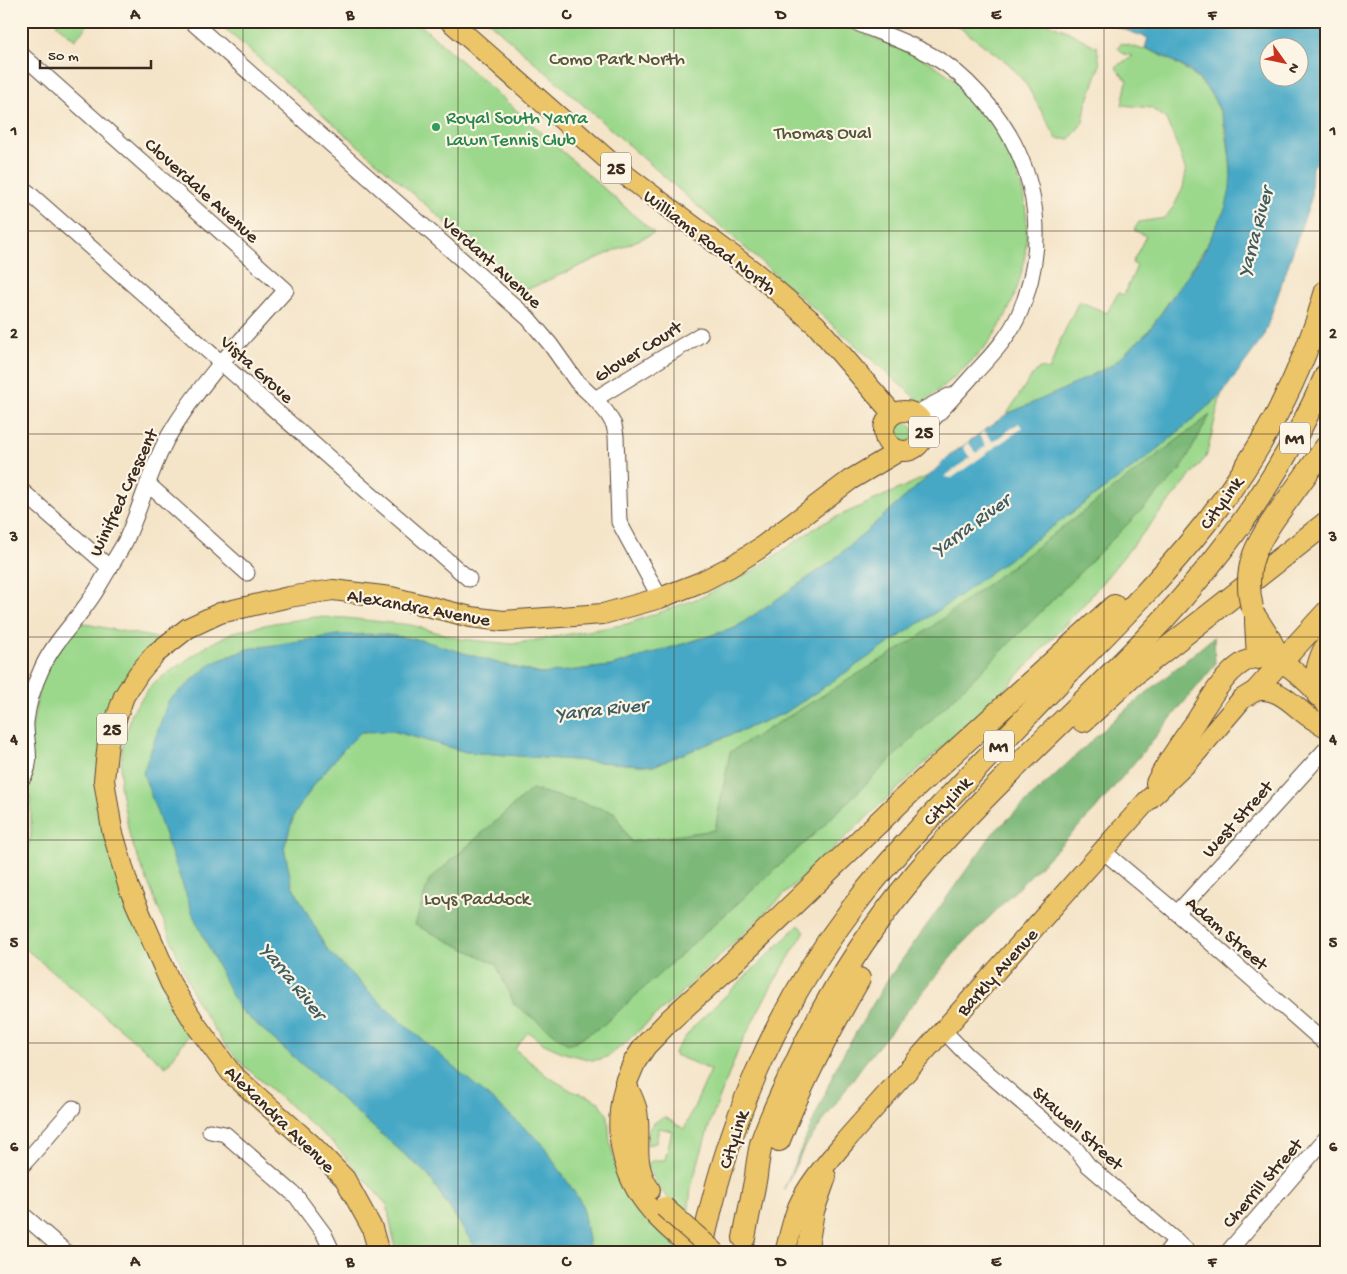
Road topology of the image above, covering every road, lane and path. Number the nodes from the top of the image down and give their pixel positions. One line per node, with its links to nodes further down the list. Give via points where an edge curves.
1 (191, 21): 10 (street, Verdant Avenue, via 528,318 577,382)
2 (450, 21): 11 (main road, Williams Road North / 25, via 624,174 757,274 816,325)
3 (852, 21): 12 (street, via 936,58 970,84 1006,128 1018,151 1027,172 1035,210 1035,260 1019,313 1002,343 960,391)
4 (21, 54): 8 (street, Cloverdale Avenue, via 286,290)
5 (21, 186): 8 (street, Vista Grove)
6 (1326, 291): 18 (highway, CityLink / M1, via 1303,357 1280,408 1243,471)
7 (700, 335): 10 (street, Glover Court)
8 (222, 362): 15 (street, Winifred Crescent, via 176,424); 21 (street, Vista Grove)
9 (1326, 375): 50 (highway, M1, via 1282,462 1218,556 1146,638 940,847 914,876 858,952 824,1008 777,1104 761,1145)
10 (595, 399): 22 (street, Verdant Avenue, via 614,425 619,522)
11 (893, 414): 12 (main road, 25, via 904,411); 13 (main road, 25, via 883,431)
12 (919, 422): 13 (main road, 25, via 923,436 917,447 911,450)
13 (892, 445): 22 (main road, Alexandra Avenue / 25, via 760,548 701,582)
14 (1326, 447): 23 (highway, bridge, via 1260,540 1252,559 1248,584)
15 (148, 484): 19 (street, Winifred Crescent); 20 (street)
16 (21, 490): 19 (street)
17 (1326, 523): 50 (highway, M1, via 1138,671 1101,704 1047,754 921,891 862,973 828,1034 782,1133)
18 (1205, 524): 38 (highway, via 903,799 670,1020 645,1046); 55 (highway, CityLink / M1, via 1129,610 914,834 827,943 791,1002 739,1113)
19 (110, 568): 32 (street, Winifred Crescent, via 88,604 57,643 32,690 26,722 27,772)
20 (247, 573)
21 (470, 579)
22 (660, 598): 53 (main road, Alexandra Avenue / 25, via 604,614 503,621 471,617 391,597 333,590 288,597 220,613 188,628 155,654 124,696 108,742 104,780 106,797 129,888 171,984 232,1074 312,1145 344,1179 372,1228)
23 (1254, 613): 26 (highway); 27 (highway)
24 (1326, 613): 27 (highway)
25 (1326, 646): 29 (highway, via 1316,675)
26 (1258, 658): 27 (main road); 28 (main road); 33 (main road, Barkly Avenue, via 1239,664 1222,682)
27 (1282, 662): 28 (main road, Barkly Avenue); 29 (main road)
28 (1255, 691): 30 (main road, via 1267,690 1280,695); 33 (main road, Barkly Avenue, via 1244,696 1190,760)
29 (1322, 700)
30 (1326, 727)
31 (1326, 749): 35 (street, West Street)
32 (22, 780)
33 (1146, 802): 34 (main road, Barkly Avenue)
34 (1103, 851): 35 (street, Adam Street); 36 (main road, Barkly Avenue)
35 (1177, 913): 37 (street, Adam Street)
36 (943, 1030): 44 (main road, Barkly Avenue); 49 (street, Stawell Street, via 967,1055 1076,1149 1088,1165)
37 (1326, 1044)
38 (626, 1082): 40 (main road, via 636,1106); 42 (main road, via 619,1117)
39 (73, 1108): 46 (street)
40 (638, 1123): 42 (main road); 45 (main road)
41 (210, 1131): 52 (street, via 225,1134 296,1196 324,1234)
42 (620, 1137): 45 (main road)
43 (1326, 1138): 61 (street, Cherrill Street)
44 (846, 1140): 57 (main road, Barkly Avenue, via 804,1197); 58 (main road, Barkly Avenue, via 817,1202)
45 (630, 1157): 48 (main road)
46 (21, 1167)
47 (21, 1213): 51 (street)
48 (662, 1214): 54 (main road); 56 (main road, bridge)
49 (1176, 1240): 59 (street); 60 (street, Stawell Street)
50 (742, 1246)
51 (67, 1253)
52 (333, 1253)
53 (379, 1253)
54 (697, 1253)
55 (701, 1253)
56 (716, 1253)
57 (785, 1253)
58 (807, 1253)
59 (1166, 1253)
60 (1190, 1253)
61 (1227, 1253)

